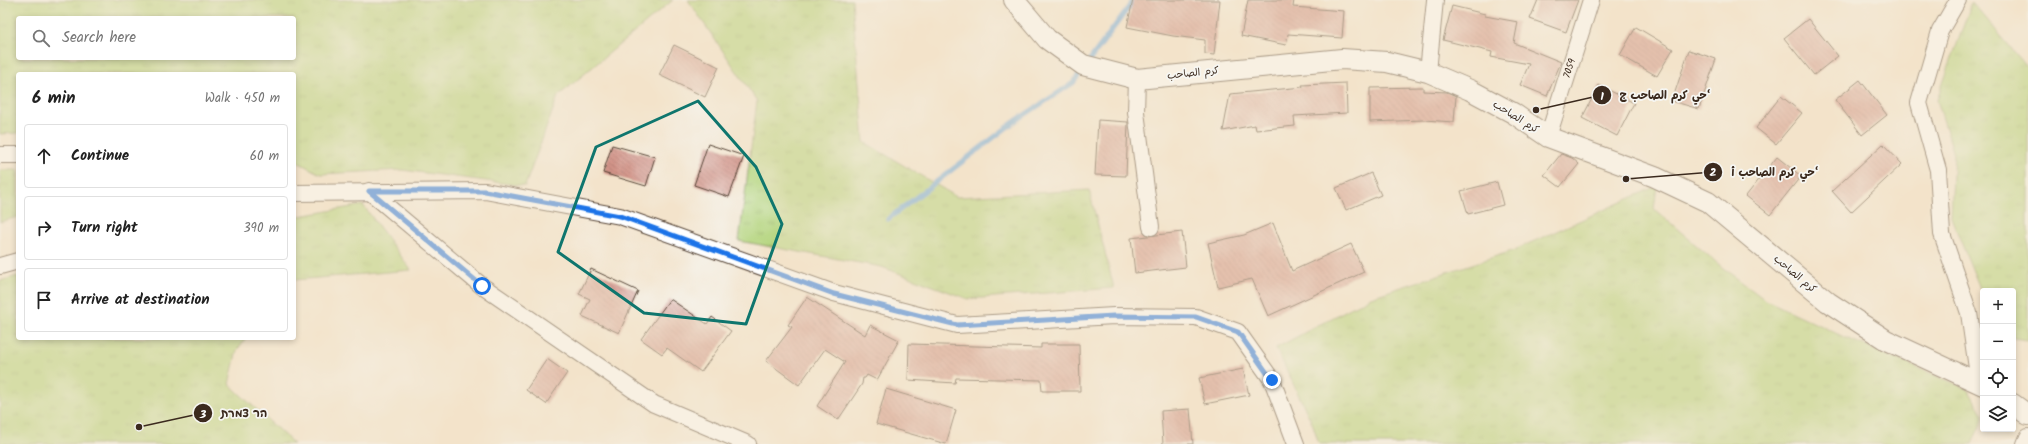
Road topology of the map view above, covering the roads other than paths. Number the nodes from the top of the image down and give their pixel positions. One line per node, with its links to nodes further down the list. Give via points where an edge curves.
1 (1014, 0): 6 (street, كرم الصاحب, via 1047,39 1083,65)
2 (1435, 0): 5 (street)
3 (1591, 0): 7 (street, 7059)
4 (1958, 0): 15 (street, via 1940,31 1919,103 1938,170 1942,234 1969,313)
5 (1428, 72): 6 (street, كرم الصاحب, via 1388,62 1342,58); 7 (street, كرم الصاحب, via 1514,113)
6 (1137, 79): 12 (street, via 1136,112)
7 (1548, 137): 16 (street, كرم الصاحب, via 1655,177 1708,202 1828,302 1886,340)
8 (16, 155): 9 (street)
9 (0, 156)
10 (369, 191): 11 (street); 20 (street, via 482,286 654,404); 21 (street, via 485,191 620,216 834,294 957,325 1114,316 1196,317 1238,332 1272,380)
11 (296, 193)
12 (1151, 227)
13 (16, 262): 14 (street)
14 (0, 266)
15 (1980, 377)
16 (1980, 383)
17 (2016, 406): 18 (street)
18 (2028, 415)
19 (2028, 437): 22 (street)
20 (748, 444)
21 (1296, 444)
22 (2025, 444)

